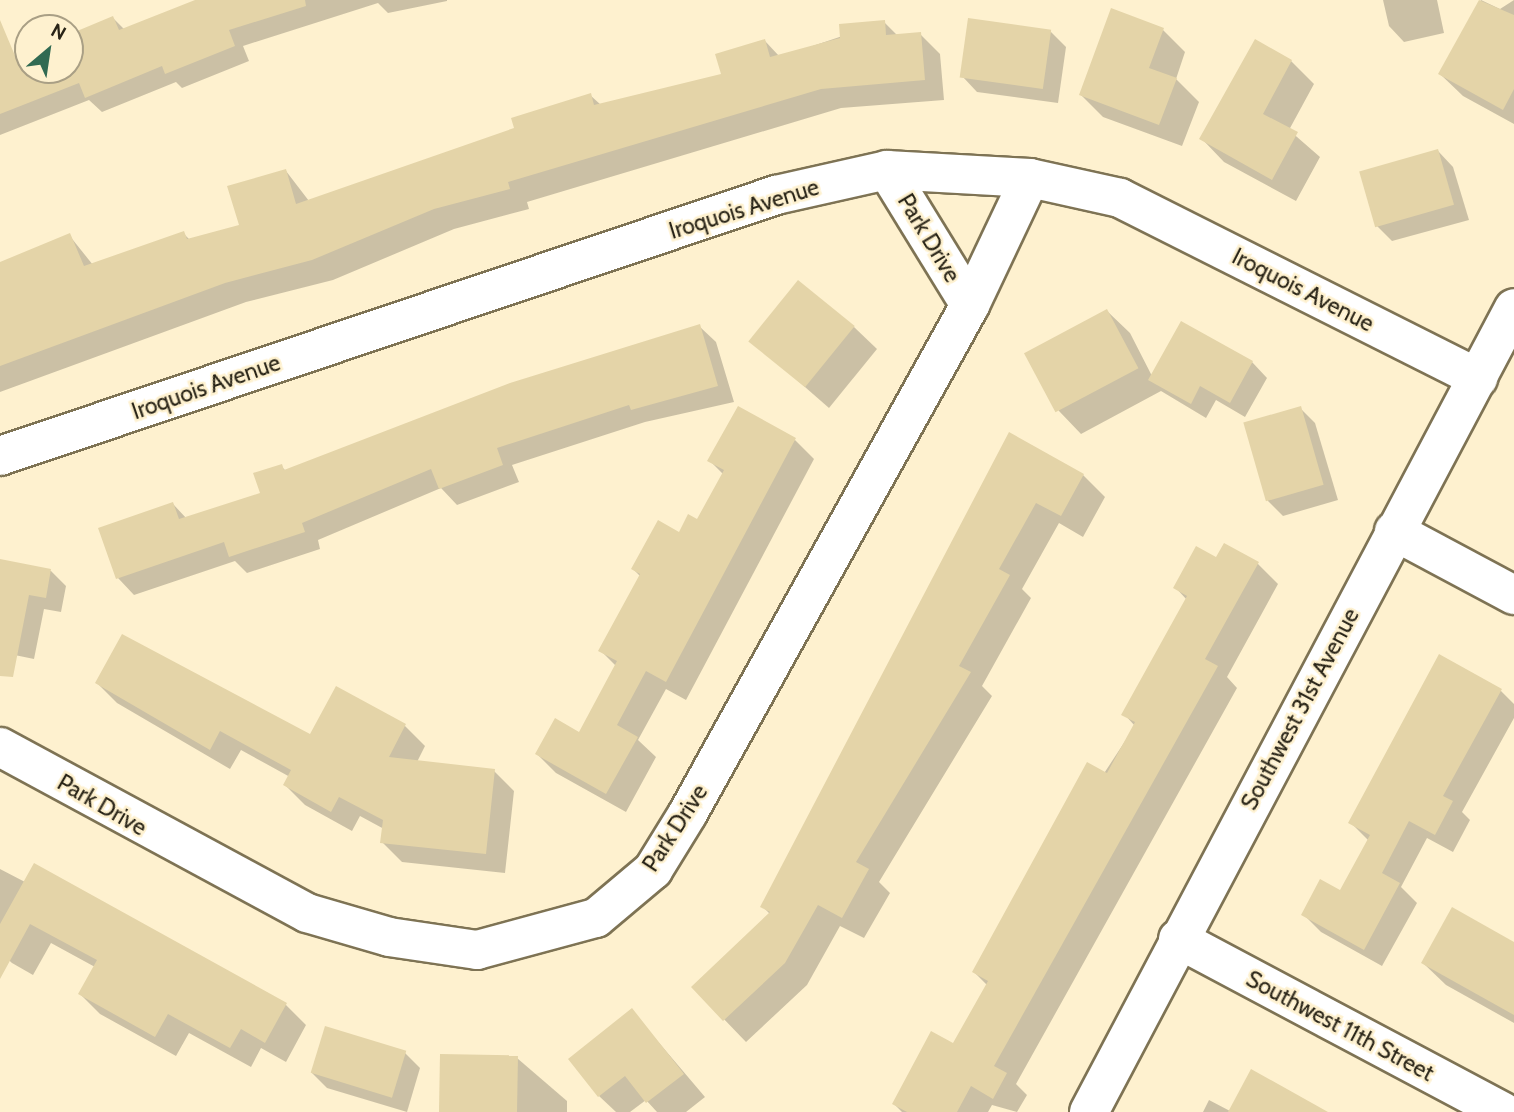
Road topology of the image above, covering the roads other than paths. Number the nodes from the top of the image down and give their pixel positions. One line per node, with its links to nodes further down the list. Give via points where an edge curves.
1 (887, 170): 2 (street, Iroquois Avenue); 3 (street, Park Drive); 6 (street, Iroquois Avenue, via 776,195)
2 (1030, 178): 3 (street, Park Drive); 5 (street, Iroquois Avenue, via 1120,198)
3 (970, 306): 9 (street, Park Drive, via 688,813 653,870 596,918 477,950 377,934 284,902)
4 (1514, 308): 5 (street, Southwest 31st Avenue)
5 (1478, 378): 7 (street, Southwest 31st Avenue)
6 (0, 456)
7 (1394, 531): 8 (street); 10 (street, Southwest 31st Avenue)
8 (1514, 595)
9 (0, 747)
10 (1178, 939): 11 (street, Southwest 31st Avenue); 12 (street, Southwest 11th Street)
11 (1089, 1112)
12 (1503, 1112)

